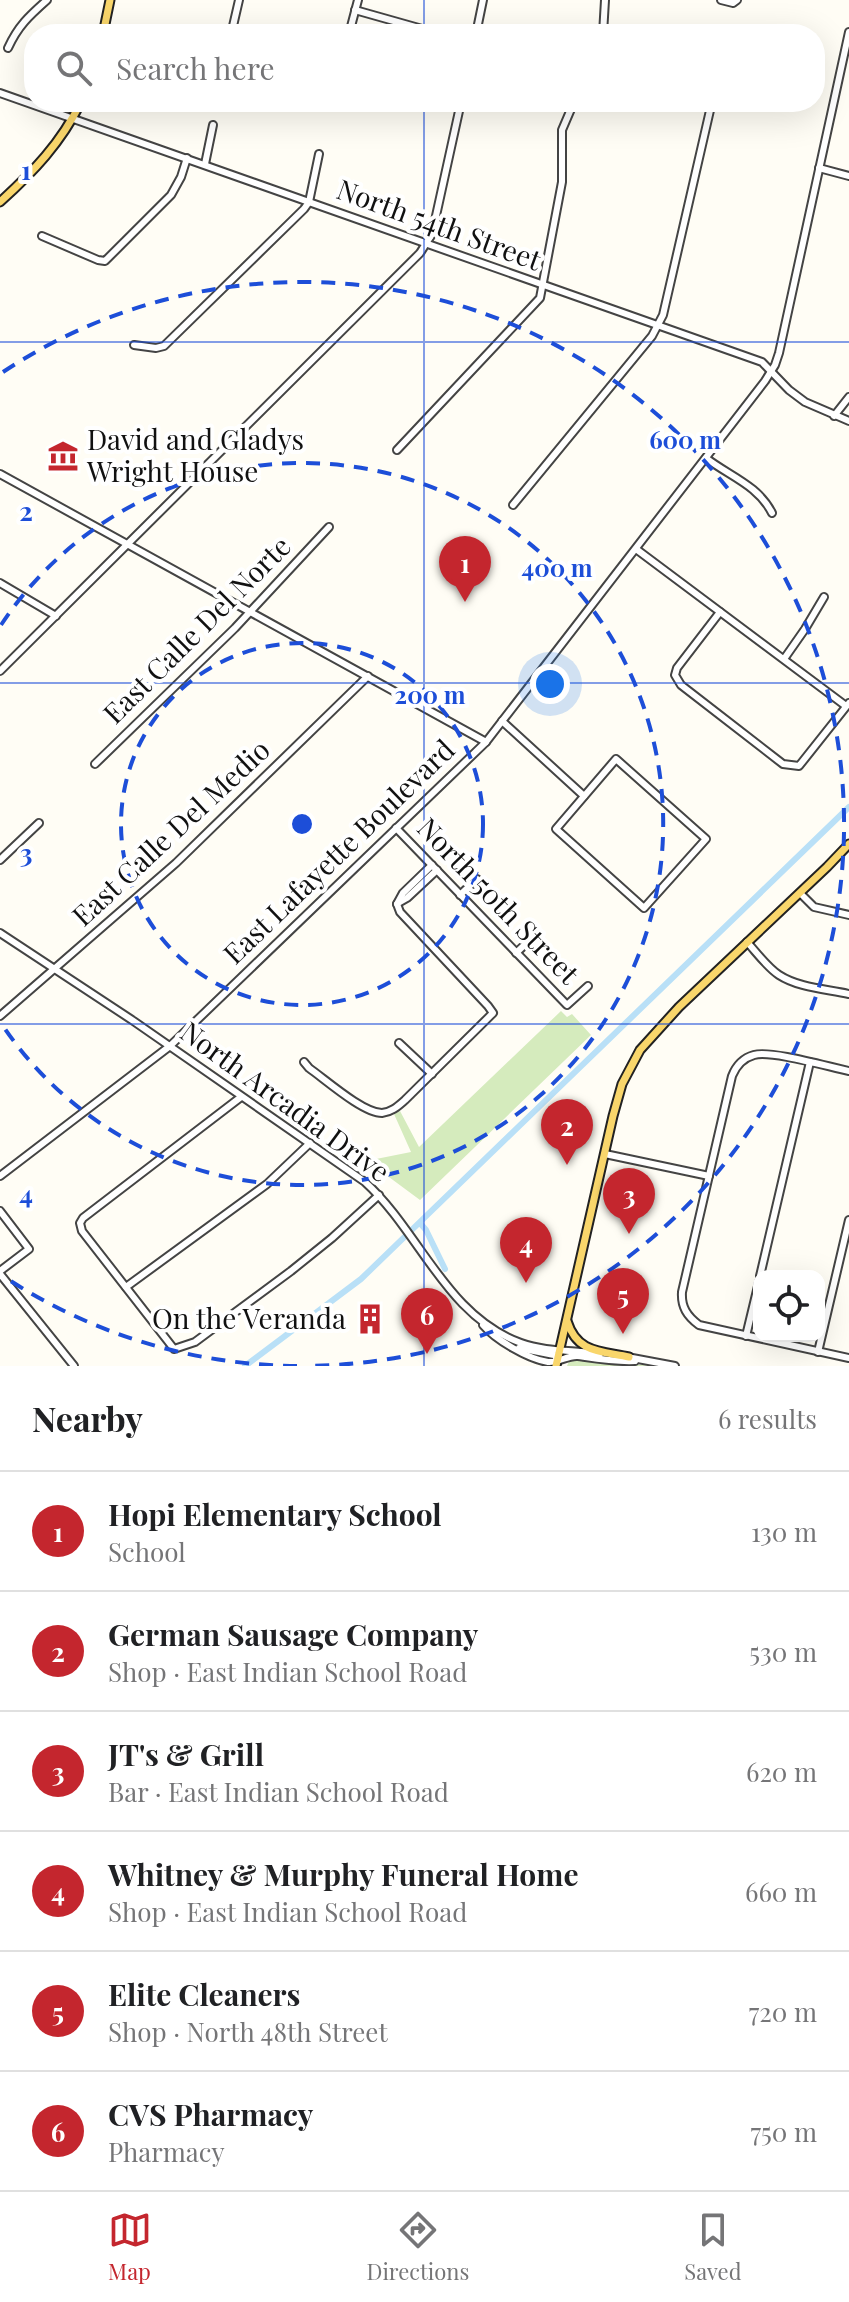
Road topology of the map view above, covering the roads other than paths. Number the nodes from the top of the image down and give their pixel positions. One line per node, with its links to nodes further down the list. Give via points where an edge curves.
1 (47, 0): 17 (street, via 24,20)
2 (110, 0): 10 (main road)
3 (239, 0): 11 (street)
4 (358, 0): 9 (street)
5 (483, 0): 14 (street)
6 (605, 0): 15 (street)
7 (721, 0): 8 (street)
8 (737, 1)
9 (355, 10): 12 (street); 13 (street)
10 (105, 24)
11 (233, 24)
12 (352, 24)
13 (405, 24)
14 (478, 24)
15 (604, 24)
16 (849, 32): 18 (street, East Lafayette Boulevard)
17 (8, 48)
18 (839, 76): 19 (street); 32 (street, East Lafayette Boulevard)
19 (849, 78)
20 (0, 93): 21 (street, North 54th Street)
21 (24, 101)
22 (55, 112): 27 (street, North 54th Street)
23 (76, 112): 27 (main road)
24 (459, 112): 37 (street)
25 (570, 112): 38 (street, via 562,130 562,182)
26 (710, 112): 39 (street)
27 (73, 118): 30 (street, North 54th Street); 34 (main road, via 46,157)
28 (213, 125): 31 (street)
29 (319, 154): 35 (street)
30 (187, 158): 31 (street, North 54th Street); 36 (street, via 171,195 103,261)
31 (205, 164): 35 (street, North 54th Street)
32 (819, 168): 33 (street); 41 (street, East Lafayette Boulevard)
33 (849, 176)
34 (0, 202)
35 (309, 202): 37 (street, North 54th Street); 40 (street, via 164,346)
36 (42, 236)
37 (428, 243): 38 (street, North 54th Street); 51 (street)
38 (541, 285): 39 (street, North 54th Street); 45 (street, via 540,298)
39 (658, 325): 41 (street, North 54th Street, via 762,362); 48 (street)
40 (134, 345)
41 (772, 371): 43 (street, North 54th Street, via 805,402); 46 (street, East Lafayette Boulevard)
42 (849, 397): 43 (street)
43 (834, 416): 44 (street, North 54th Street)
44 (849, 421)
45 (397, 450)
46 (706, 458): 49 (street, via 765,498); 52 (street, East Lafayette Boulevard)
47 (0, 474): 51 (street)
48 (513, 505)
49 (772, 513)
50 (329, 527): 55 (street, East Calle Del Norte)
51 (128, 544): 55 (street); 57 (street)
52 (636, 549): 56 (street); 62 (street, East Lafayette Boulevard)
53 (0, 583): 57 (street)
54 (824, 597): 58 (street)
55 (250, 612): 60 (street); 64 (street, East Calle Del Norte)
56 (720, 612): 58 (street); 61 (street, via 675,675 783,764 799,766)
57 (56, 616): 59 (street)
58 (784, 659): 61 (street)
59 (0, 671)
60 (368, 676): 63 (street); 79 (street, East Calle Del Medio, via 174,865)
61 (848, 705)
62 (502, 721): 63 (street, East Lafayette Boulevard); 65 (street)
63 (486, 742): 67 (street, East Lafayette Boulevard)
64 (95, 764)
65 (584, 796): 65 (street, via 556,829 644,908 706,839 616,759)
66 (39, 823): 69 (street)
67 (396, 828): 70 (street, North 50th Street); 84 (street, East Lafayette Boulevard)
68 (849, 844): 72 (main road)
69 (0, 860)
70 (434, 868): 73 (street, North 50th Street); 88 (street, via 403,893 397,904 400,912 493,1013)
71 (477, 879): 73 (street)
72 (800, 893): 74 (street, via 814,907); 77 (main road)
73 (460, 895): 78 (street, North 50th Street)
74 (849, 915)
75 (0, 933): 79 (street, North Arcadia Drive)
76 (536, 934): 78 (street)
77 (747, 942): 81 (street, via 786,979); 91 (main road, via 640,1050 619,1095)
78 (516, 953): 80 (street, North 50th Street, via 567,1005)
79 (56, 969): 82 (street, East Calle Del Medio); 84 (street, North Arcadia Drive)
80 (588, 986)
81 (849, 994)
82 (0, 1016)
83 (399, 1043): 88 (street)
84 (170, 1046): 89 (street, North Arcadia Drive); 92 (street, East Lafayette Boulevard)
85 (304, 1062): 88 (street, via 364,1107 386,1113)
86 (810, 1062): 87 (street); 93 (street, via 763,1053 742,1061 732,1076); 97 (street)
87 (849, 1071)
88 (432, 1074)
89 (241, 1097): 90 (street, North Arcadia Drive); 99 (street, via 83,1218 82,1231)
90 (310, 1143): 94 (street, North Arcadia Drive); 99 (street, via 267,1184)
91 (605, 1154): 93 (street); 102 (main road)
92 (0, 1176)
93 (709, 1176): 103 (street, via 682,1302 699,1325)
94 (379, 1195): 99 (street, via 291,1271 195,1342 174,1349); 101 (street, North Arcadia Drive)
95 (0, 1211): 98 (street, via 29,1249)
96 (849, 1220): 105 (street)
97 (761, 1270)
98 (0, 1272): 110 (street)
99 (126, 1287)
100 (753, 1307): 103 (street)
101 (479, 1320): 104 (street, North Arcadia Drive, via 520,1342); 109 (street, via 511,1346 554,1355)
102 (567, 1321): 104 (main road); 106 (main road, via 580,1345)
103 (746, 1336): 105 (street)
104 (561, 1349): 106 (street, North Arcadia Drive); 109 (main road)
105 (818, 1352): 107 (street)
106 (629, 1357): 108 (street, North Arcadia Drive)
107 (849, 1358)
108 (642, 1360): 109 (street, via 574,1355); 111 (street)
109 (557, 1363)
110 (74, 1366)
111 (675, 1366)

